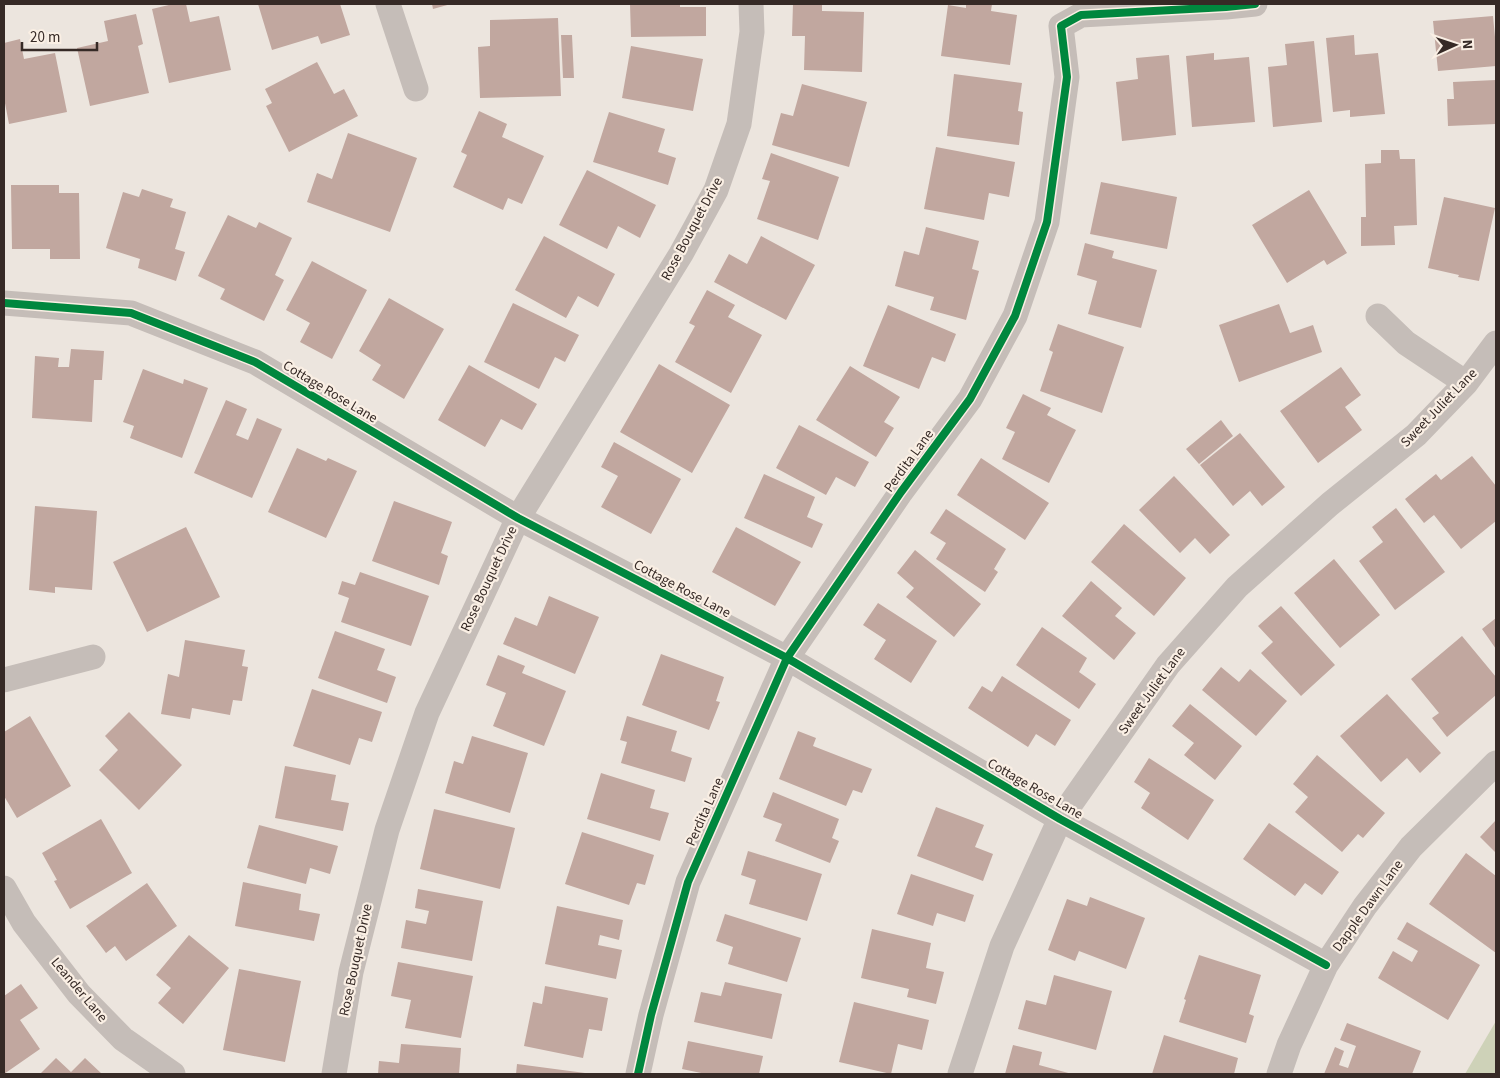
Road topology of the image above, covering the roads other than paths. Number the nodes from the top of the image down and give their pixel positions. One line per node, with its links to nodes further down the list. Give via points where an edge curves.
1 (388, 4): 4 (street)
2 (751, 4): 9 (street, Rose Bouquet Drive, via 752,32 739,124 716,190 681,254)
3 (1255, 4): 11 (street, Perdita Lane, via 1081,15 1061,26 1068,77 1047,222 1016,316 970,399)
4 (416, 89)
5 (4, 303): 9 (street, Cottage Rose Lane, via 132,313 255,362)
6 (1378, 316): 8 (street, via 1406,343)
7 (1496, 342): 8 (street, Sweet Juliet Lane)
8 (1466, 383): 14 (street, Sweet Juliet Lane, via 1416,435 1330,504 1237,587 1168,665)
9 (518, 518): 11 (street, Cottage Rose Lane); 18 (street, Rose Bouquet Drive, via 426,713 386,830 351,972)
10 (92, 656): 12 (street)
11 (786, 658): 14 (street, Cottage Rose Lane); 19 (street, Perdita Lane, via 688,882)
12 (4, 680)
13 (1496, 763): 16 (street, Dapple Dawn Lane, via 1411,847 1365,906)
14 (1060, 819): 16 (street, Cottage Rose Lane); 20 (street, Sweet Juliet Lane, via 1002,946)
15 (4, 888): 17 (street, Leander Lane, via 24,922 79,994 123,1039)
16 (1326, 965): 21 (street, Dapple Dawn Lane)
17 (173, 1074)
18 (334, 1074)
19 (638, 1074)
20 (960, 1074)
21 (1279, 1074)

